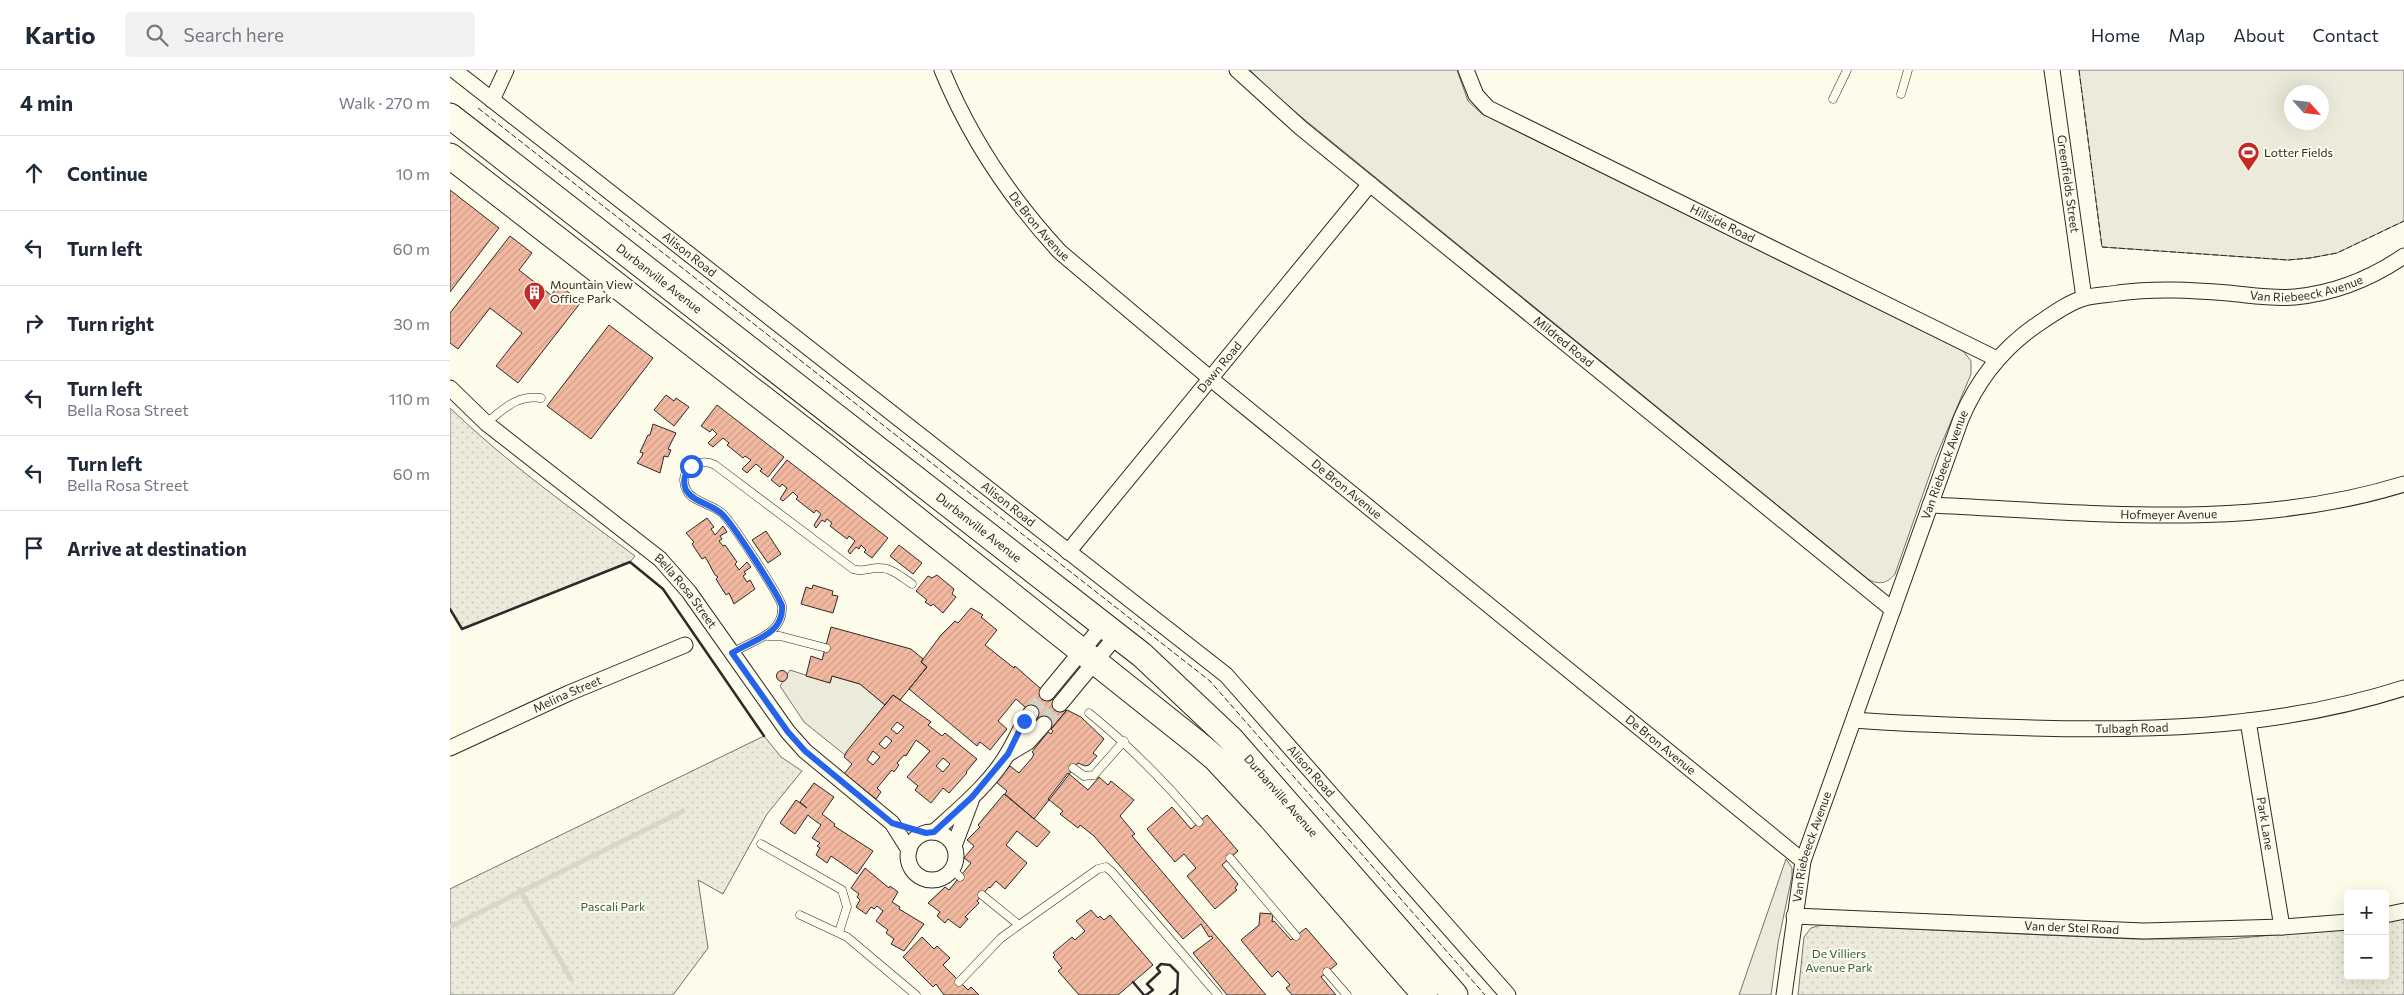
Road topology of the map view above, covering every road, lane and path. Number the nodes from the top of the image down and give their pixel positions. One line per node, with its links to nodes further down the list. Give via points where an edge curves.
1 (454, 70): 11 (street, Alison Road)
2 (506, 70): 11 (street)
3 (942, 70): 18 (street, De Bron Avenue, via 968,127 1040,231 1087,276)
4 (1237, 70): 14 (street, Mildred Road)
5 (1466, 70): 17 (street, Hillside Road, via 1476,95 1488,108)
6 (1847, 70): 10 (lane)
7 (1908, 70): 9 (lane)
8 (2052, 70): 16 (street, Greenfields Street)
9 (1901, 94)
10 (1833, 99)
11 (492, 100): 24 (street, Alison Road)
12 (450, 116): 27 (main road, Durbanville Avenue)
13 (450, 156): 32 (main road, Durbanville Avenue)
14 (1370, 184): 18 (street, Dawn Road); 26 (street, Mildred Road)
15 (2404, 256): 16 (street, Van Riebeeck Avenue, via 2355,283 2294,297 2174,289)
16 (2084, 298): 17 (street, Van Riebeeck Avenue, via 2026,333)
17 (1997, 359): 23 (street, Van Riebeeck Avenue, via 1967,404)
18 (1211, 379): 24 (street, Dawn Road); 53 (street, De Bron Avenue)
19 (450, 388): 21 (street, Bella Rosa Street)
20 (541, 398): 21 (lane, via 517,400)
21 (486, 423): 31 (street, Bella Rosa Street, via 660,559 689,592)
22 (2404, 484): 23 (street, Hofmeyer Avenue, via 2296,509 2238,514 2183,516)
23 (1930, 505): 26 (street, Van Riebeeck Avenue)
24 (1068, 552): 71 (street, Alison Road, via 1226,675)
25 (912, 584): 28 (lane, via 889,569 863,572 853,569 716,465 697,462 684,477 686,489 694,498 712,505 726,517 780,601 782,618 773,632)
26 (1893, 610): 38 (street, Van Riebeeck Avenue)
27 (1110, 630): 32 (street); 70 (main road, Durbanville Avenue, via 1191,699 1231,739)
28 (766, 636): 30 (lane, via 780,636); 31 (lane)
29 (685, 645): 42 (street, Melina Street, via 569,693)
30 (826, 648)
31 (732, 653): 47 (street, Bella Rosa Street, via 805,751)
32 (1089, 655): 34 (street); 35 (street); 69 (main road, Durbanville Avenue, via 1216,759)
33 (2404, 688): 39 (street, Tulbagh Road, via 2325,710)
34 (1047, 693)
35 (1060, 704)
36 (1031, 713): 43 (street)
37 (1090, 713): 41 (lane)
38 (1854, 720): 39 (street, Tulbagh Road, via 2098,731 2185,728); 53 (street, Van Riebeeck Avenue)
39 (2248, 721): 61 (street, Park Lane)
40 (1040, 734): 43 (street)
41 (1124, 741): 44 (lane, via 1094,776 1084,776); 46 (lane)
42 (450, 748)
43 (1008, 754): 45 (street)
44 (1073, 768)
45 (972, 797): 48 (street); 50 (street)
46 (1199, 822)
47 (892, 823): 48 (street, Bella Rosa Street); 51 (street, Bella Rosa Street)
48 (930, 832): 50 (street, via 942,834); 51 (street, via 912,842)
49 (761, 844): 62 (lane, via 842,890 847,906)
50 (954, 846): 51 (street, via 956,873 938,879 922,878 910,866)
51 (909, 850)
52 (1230, 858): 63 (lane)
53 (1803, 861): 58 (street, Van Riebeeck Avenue)
54 (982, 895): 60 (lane)
55 (2404, 911): 56 (street)
56 (2389, 914)
57 (800, 915): 62 (lane)
58 (1794, 916): 61 (street, Van der Stel Road, via 2144,930); 72 (street, Van Riebeeck Avenue)
59 (2344, 922): 61 (street, Van der Stel Road)
60 (1019, 925): 65 (lane, via 1001,938); 67 (lane, via 1098,869 1106,867)
61 (2282, 927)
62 (839, 932): 66 (lane)
63 (1296, 936)
64 (1327, 972): 68 (lane)
65 (960, 982)
66 (916, 995)
67 (1218, 995)
68 (1346, 995)
69 (1425, 995)
70 (1455, 995)
71 (1508, 995)
72 (1784, 995)

